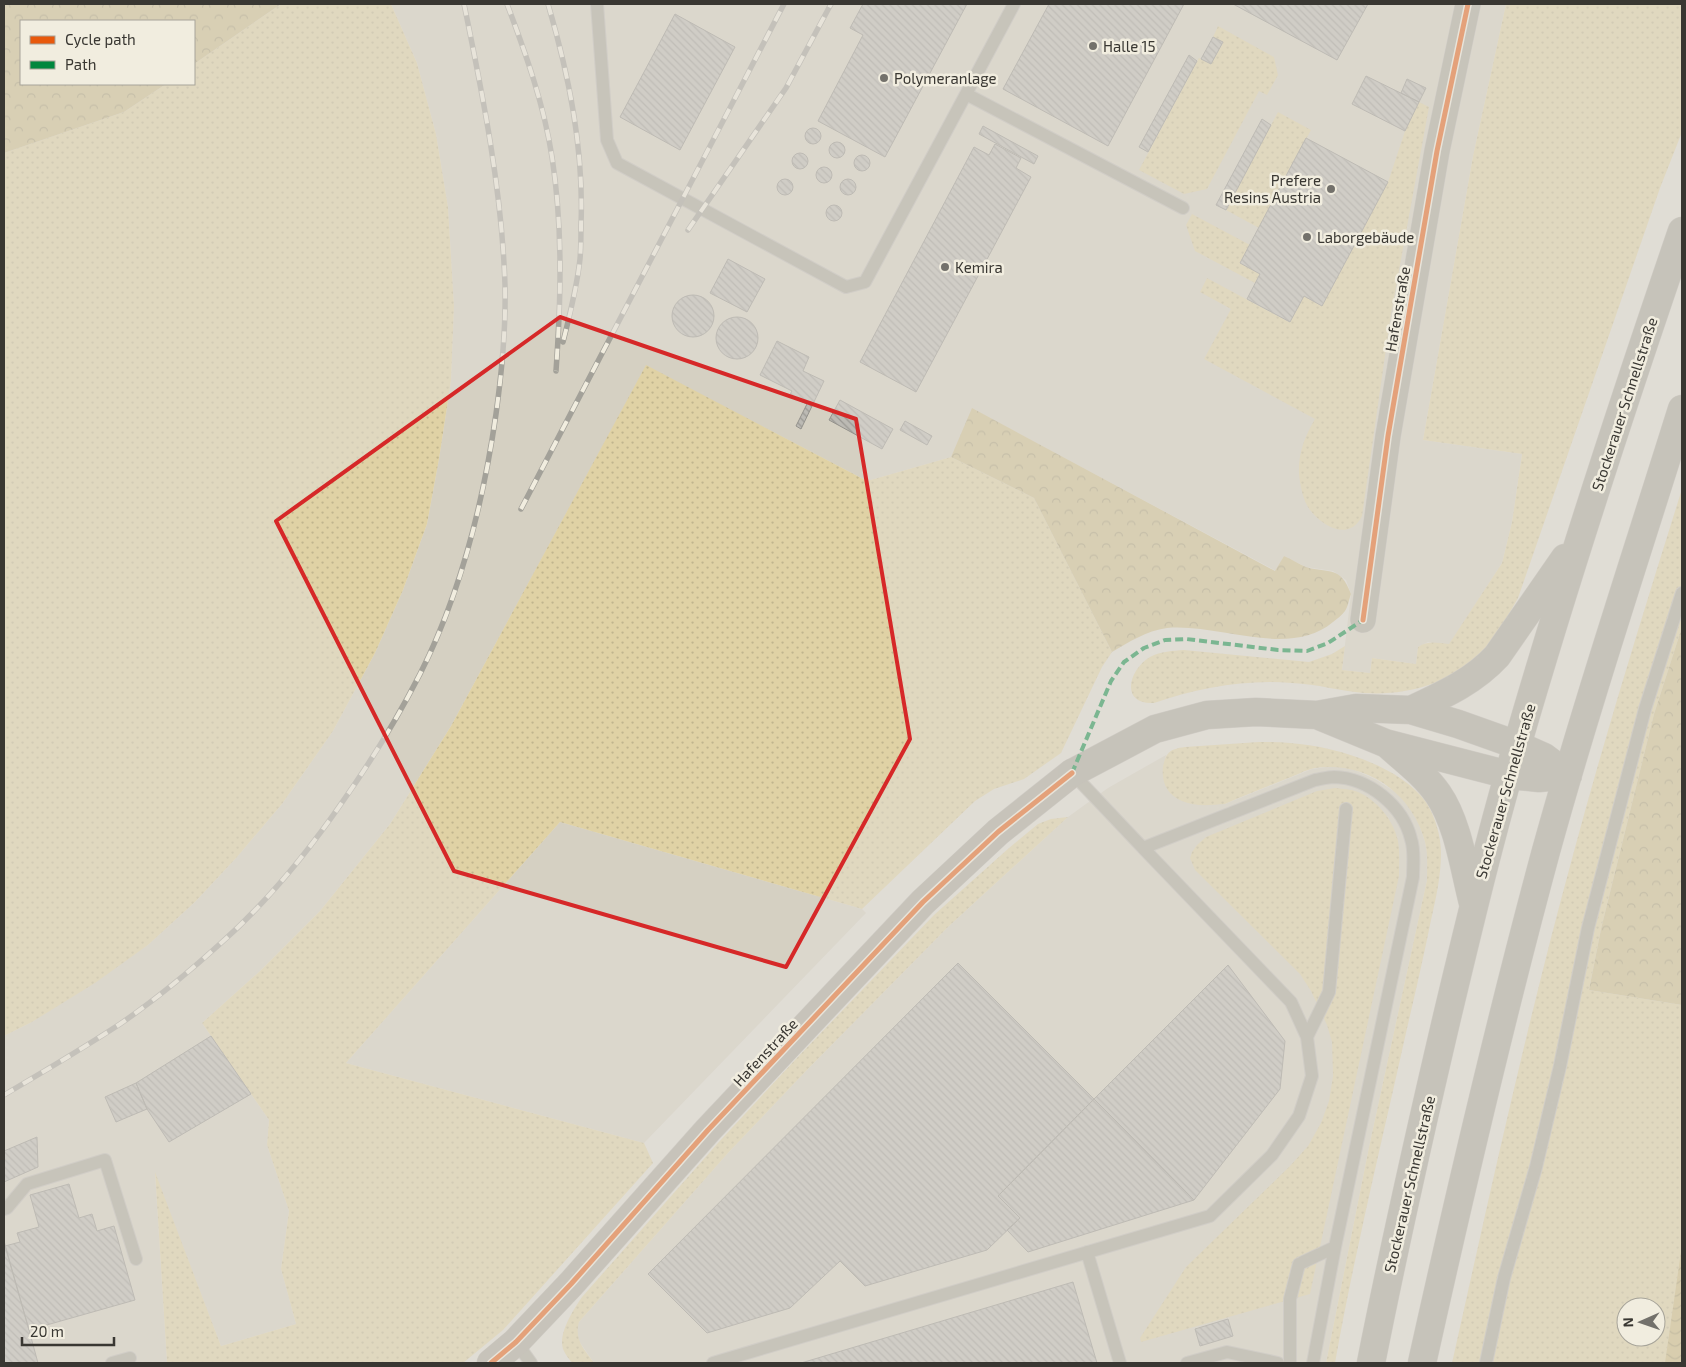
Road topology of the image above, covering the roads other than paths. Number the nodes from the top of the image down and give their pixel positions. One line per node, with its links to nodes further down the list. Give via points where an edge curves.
1 (597, 4): 4 (lane, via 607,140 617,163 846,287 865,282)
2 (1014, 4): 4 (lane)
3 (1468, 4): 10 (street, Hafenstraße, via 1434,170 1388,436)
4 (966, 94): 5 (lane)
5 (1183, 208)
6 (1682, 231): 8 (highway, Stockerauer Schnellstraße)
7 (1682, 409): 17 (highway)
8 (1580, 537): 11 (highway, via 1488,666 1471,679); 14 (highway, Stockerauer Schnellstraße)
9 (1682, 592): 38 (lane, via 1645,709 1588,928 1560,1066 1536,1167 1504,1278)
10 (1363, 620)
11 (1411, 710): 12 (highway, via 1356,708); 14 (highway)
12 (1317, 715): 13 (highway); 15 (highway, via 1256,712 1207,716 1155,729)
13 (1385, 743): 16 (highway); 20 (highway, via 1438,794 1453,827)
14 (1517, 745): 16 (highway, Stockerauer Schnellstraße); 17 (highway, via 1544,757)
15 (1072, 773): 19 (lane); 26 (street, Hafenstraße, via 998,832 923,902 708,1130 571,1284)
16 (1509, 774): 17 (highway, via 1539,778); 20 (highway, Stockerauer Schnellstraße)
17 (1568, 775): 37 (highway, via 1510,990)
18 (1346, 809): 21 (lane, via 1329,992)
19 (1144, 848): 21 (lane, via 1291,1002); 23 (lane, via 1315,780 1334,777 1372,789 1396,808 1407,824 1414,857 1412,877)
20 (1474, 906): 36 (highway, Stockerauer Schnellstraße, via 1417,1144)
21 (1307, 1037): 24 (lane, via 1312,1076 1299,1116 1272,1155 1210,1216)
22 (4, 1209): 25 (lane, via 27,1184 105,1160)
23 (1335, 1248): 34 (lane, via 1299,1264 1290,1299); 35 (lane)
24 (1087, 1252): 30 (lane); 31 (lane)
25 (136, 1259)
26 (524, 1353): 29 (street, Hafenstraße)
27 (130, 1358): 28 (lane)
28 (112, 1363)
29 (491, 1363)
30 (713, 1363)
31 (1120, 1363)
32 (1187, 1363): 33 (lane, via 1227,1352)
33 (1278, 1363)
34 (1290, 1363)
35 (1312, 1363)
36 (1371, 1363)
37 (1422, 1363)
38 (1486, 1363)

